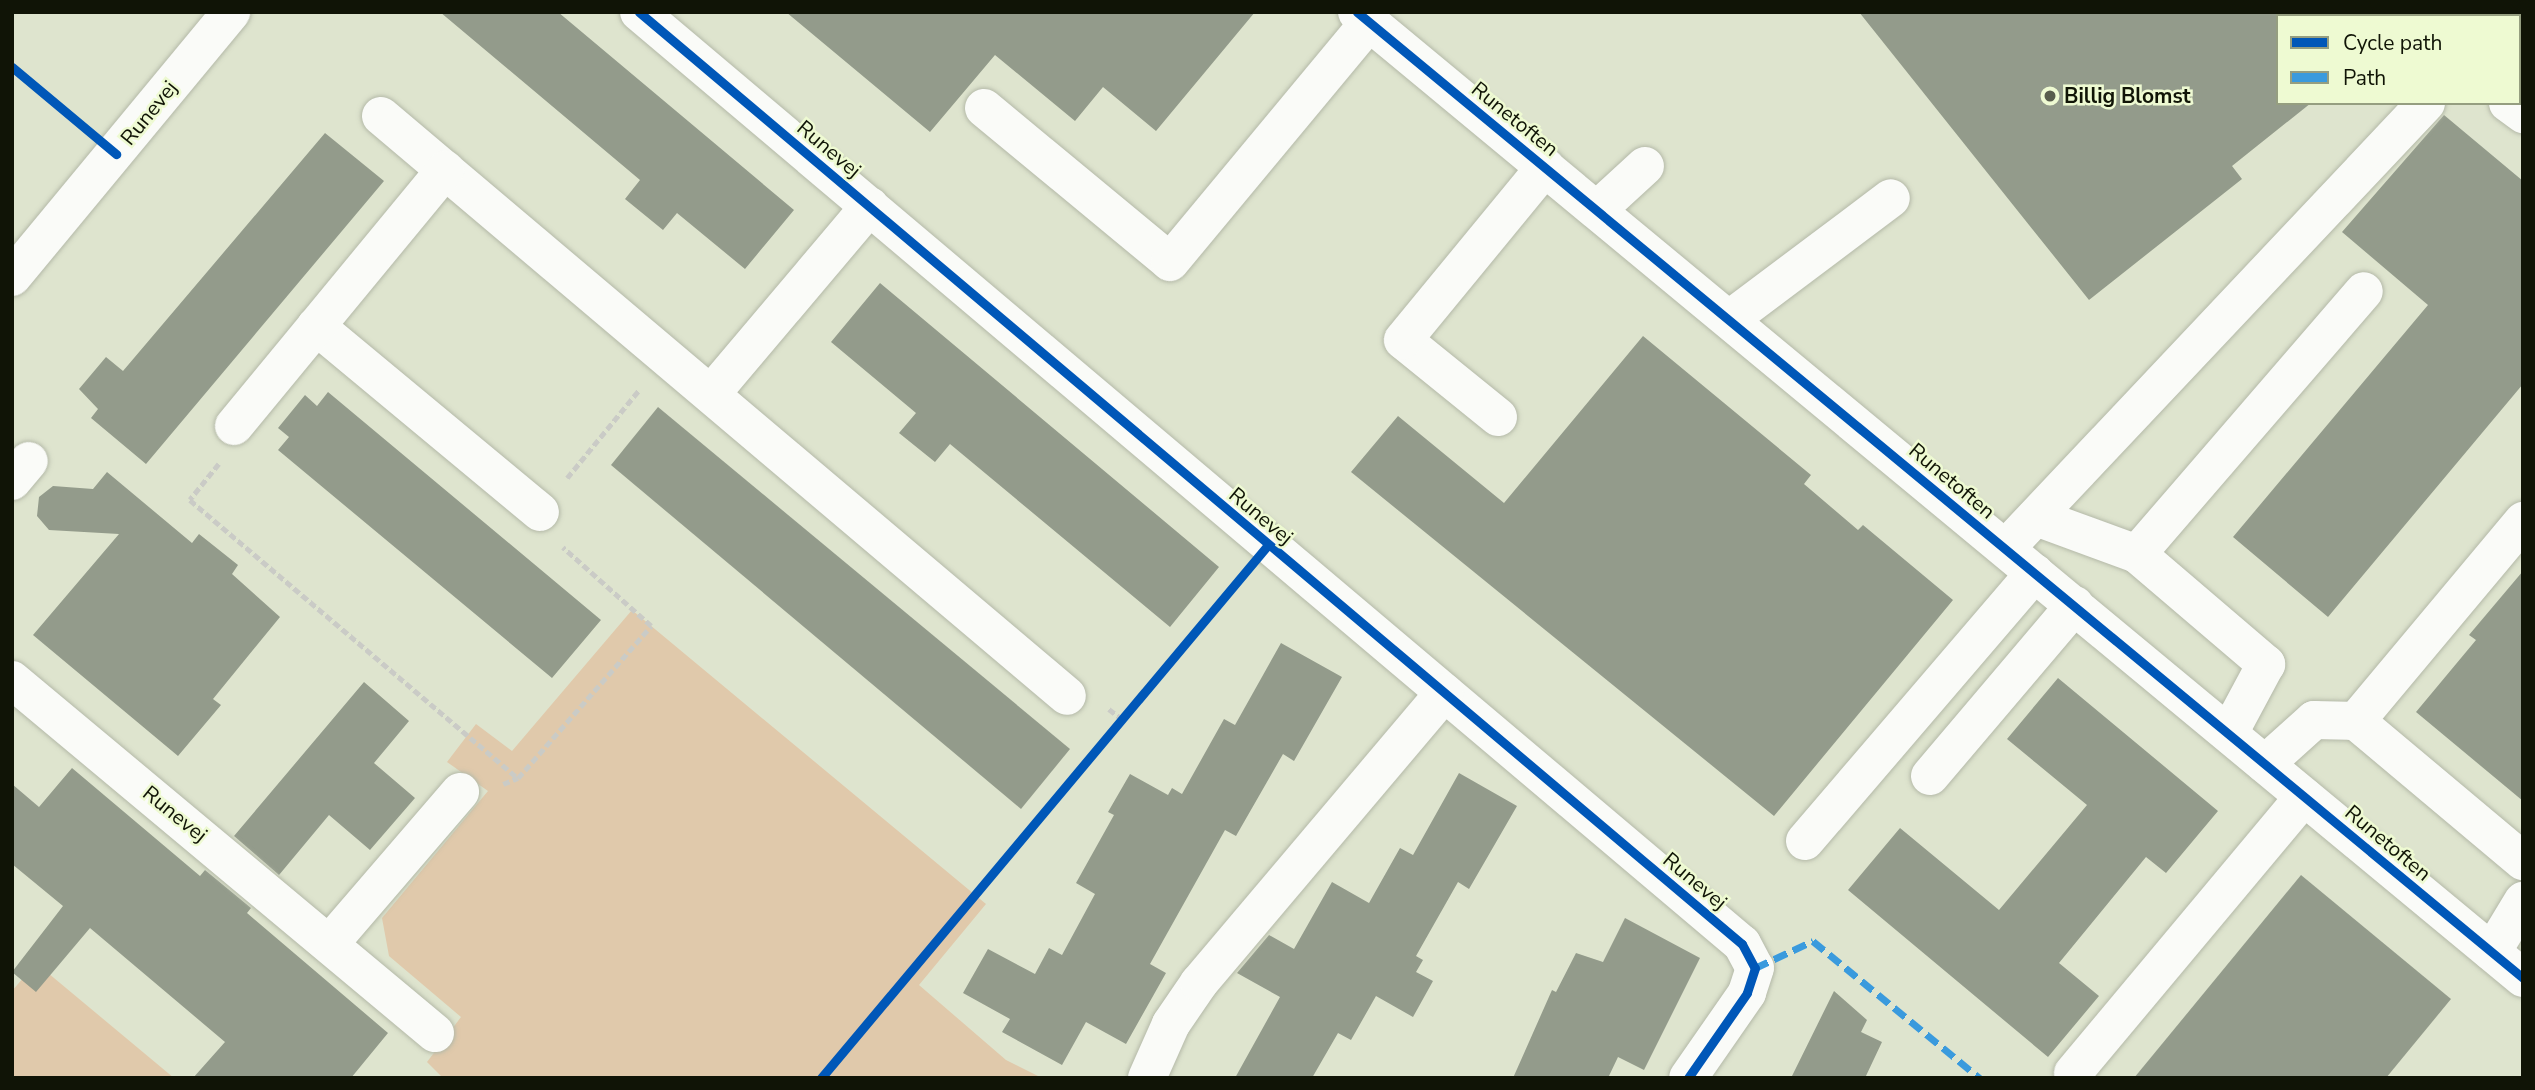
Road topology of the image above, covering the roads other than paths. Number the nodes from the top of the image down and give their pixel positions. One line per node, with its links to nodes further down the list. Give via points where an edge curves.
1 (231, 12): 13 (street, Runevej)
2 (639, 12): 11 (street, Runevej)
3 (1363, 17): 5 (street, via 1170,262); 8 (street, Runetoften)
4 (2424, 105): 21 (street)
5 (984, 108)
6 (381, 116): 9 (street)
7 (1645, 166): 12 (street)
8 (1545, 167): 12 (street, Runetoften); 18 (street, via 1403,340)
9 (445, 170): 16 (street); 17 (street)
10 (1891, 198): 15 (street)
11 (870, 206): 17 (street, Runevej); 28 (street, Runevej)
12 (1597, 210): 15 (street, Runetoften)
13 (12, 277)
14 (2364, 290): 24 (street)
15 (1730, 319): 23 (street, Runetoften)
16 (316, 326): 19 (street); 20 (street)
17 (711, 394): 29 (street)
18 (1498, 418)
19 (234, 426)
20 (540, 512)
21 (2036, 517): 23 (street); 24 (street)
22 (2523, 521): 30 (street)
23 (2006, 548): 25 (street, Runetoften)
24 (2137, 554): 31 (street, via 2266,664)
25 (2035, 573): 26 (street, Runetoften); 36 (street)
26 (2075, 605): 31 (street, Runetoften); 33 (street)
27 (14, 686): 39 (street, Runevej)
28 (1444, 693): 44 (street, via 1199,983 1171,1024); 45 (street, Runevej, via 1750,955 1755,968 1747,993)
29 (1067, 696)
30 (2356, 721): 32 (street, via 2314,720); 37 (street)
31 (2229, 733): 32 (street, Runetoften)
32 (2265, 764): 35 (street, Runetoften)
33 (1930, 776)
34 (460, 792): 39 (street)
35 (2304, 797): 40 (street, Runetoften); 43 (street)
36 (1805, 841)
37 (2523, 861)
38 (2523, 901): 40 (street)
39 (331, 942): 42 (street, Runevej)
40 (2492, 952): 41 (street, Runetoften)
41 (2523, 978)
42 (435, 1033)
43 (2073, 1073)
44 (1147, 1078)
45 (1688, 1078)

